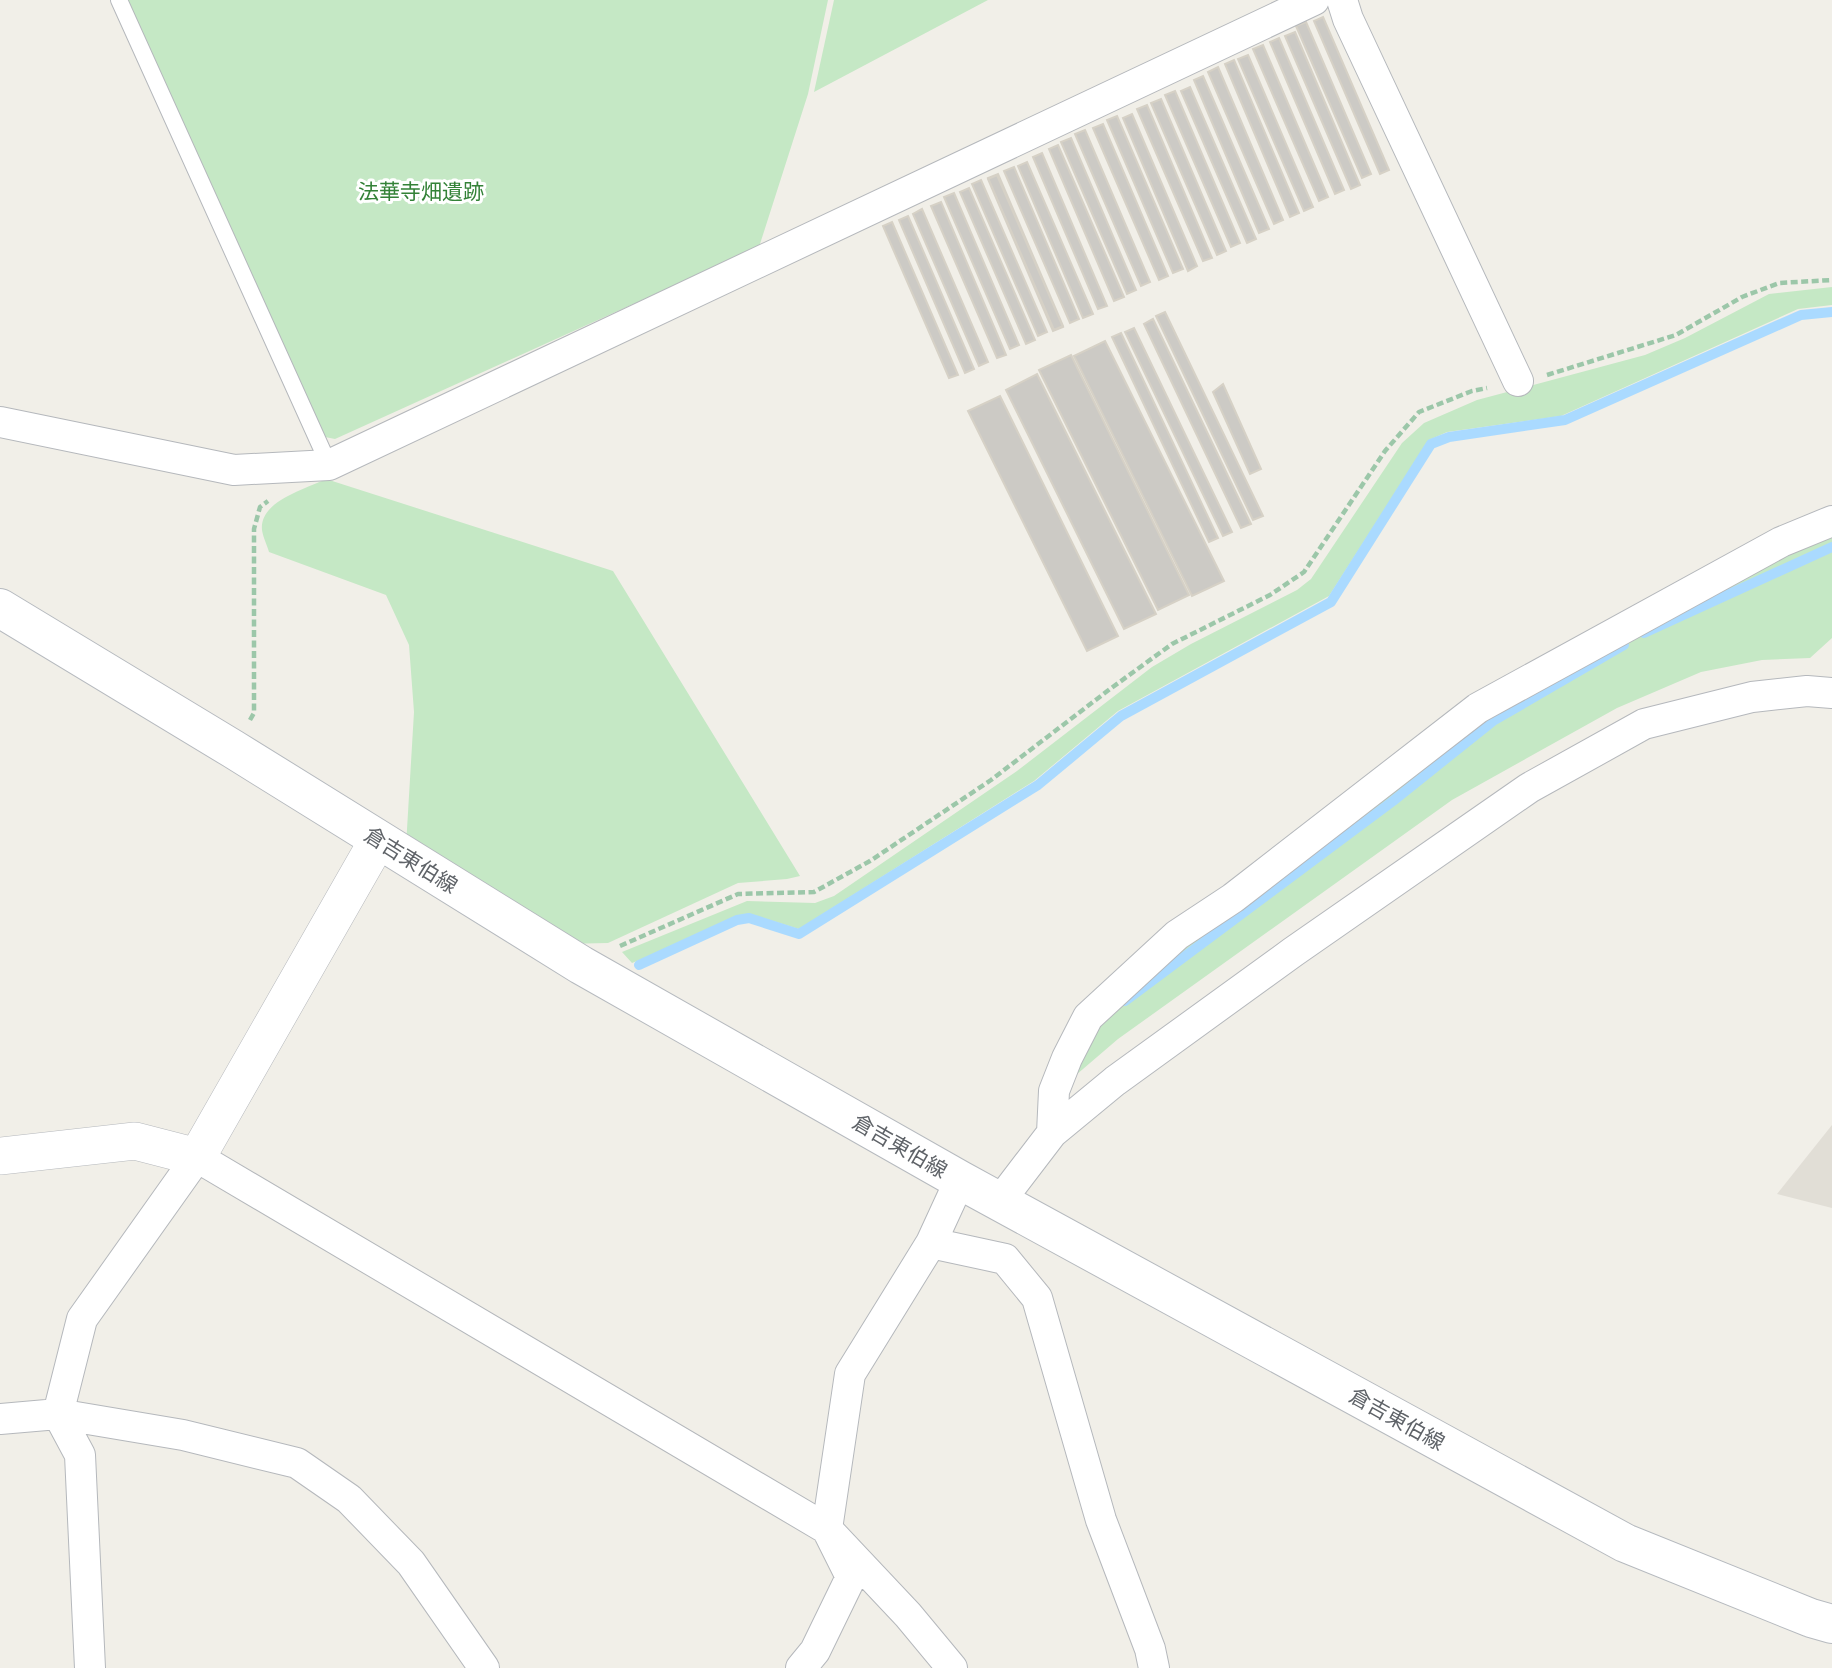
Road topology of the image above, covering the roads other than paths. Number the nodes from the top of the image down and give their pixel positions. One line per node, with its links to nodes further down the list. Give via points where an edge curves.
1 (119, 0): 6 (lane)
2 (1314, 0): 6 (street)
3 (1342, 0): 4 (street)
4 (1518, 381)
5 (0, 422): 6 (street, via 234,470)
6 (329, 464)
7 (1832, 521): 11 (street, via 1781,542 1478,708 1233,898 1177,935 1088,1017 1054,1091)
8 (0, 608): 10 (main road, 倉吉東伯線)
9 (1832, 693): 11 (street, via 1752,697 1644,723 1529,788 1293,952 1115,1081)
10 (378, 840): 13 (street); 14 (main road, 倉吉東伯線, via 581,965)
11 (1052, 1133): 15 (street)
12 (0, 1156): 13 (street, via 135,1141)
13 (197, 1157): 17 (street, via 82,1319); 19 (street)
14 (960, 1180): 15 (main road, 倉吉東伯線); 16 (street)
15 (1000, 1201): 20 (main road, 倉吉東伯線, via 1625,1543)
16 (931, 1244): 19 (street, via 850,1374); 25 (street, via 1005,1259 1037,1298 1101,1520)
17 (58, 1414): 18 (street); 21 (street, via 80,1455); 22 (street, via 183,1435 297,1463 349,1499 411,1563)
18 (0, 1419)
19 (827, 1529): 23 (street, via 851,1577); 24 (street)
20 (1832, 1624)
21 (90, 1668)
22 (484, 1668)
23 (802, 1668)
24 (952, 1668)
25 (1154, 1668)

